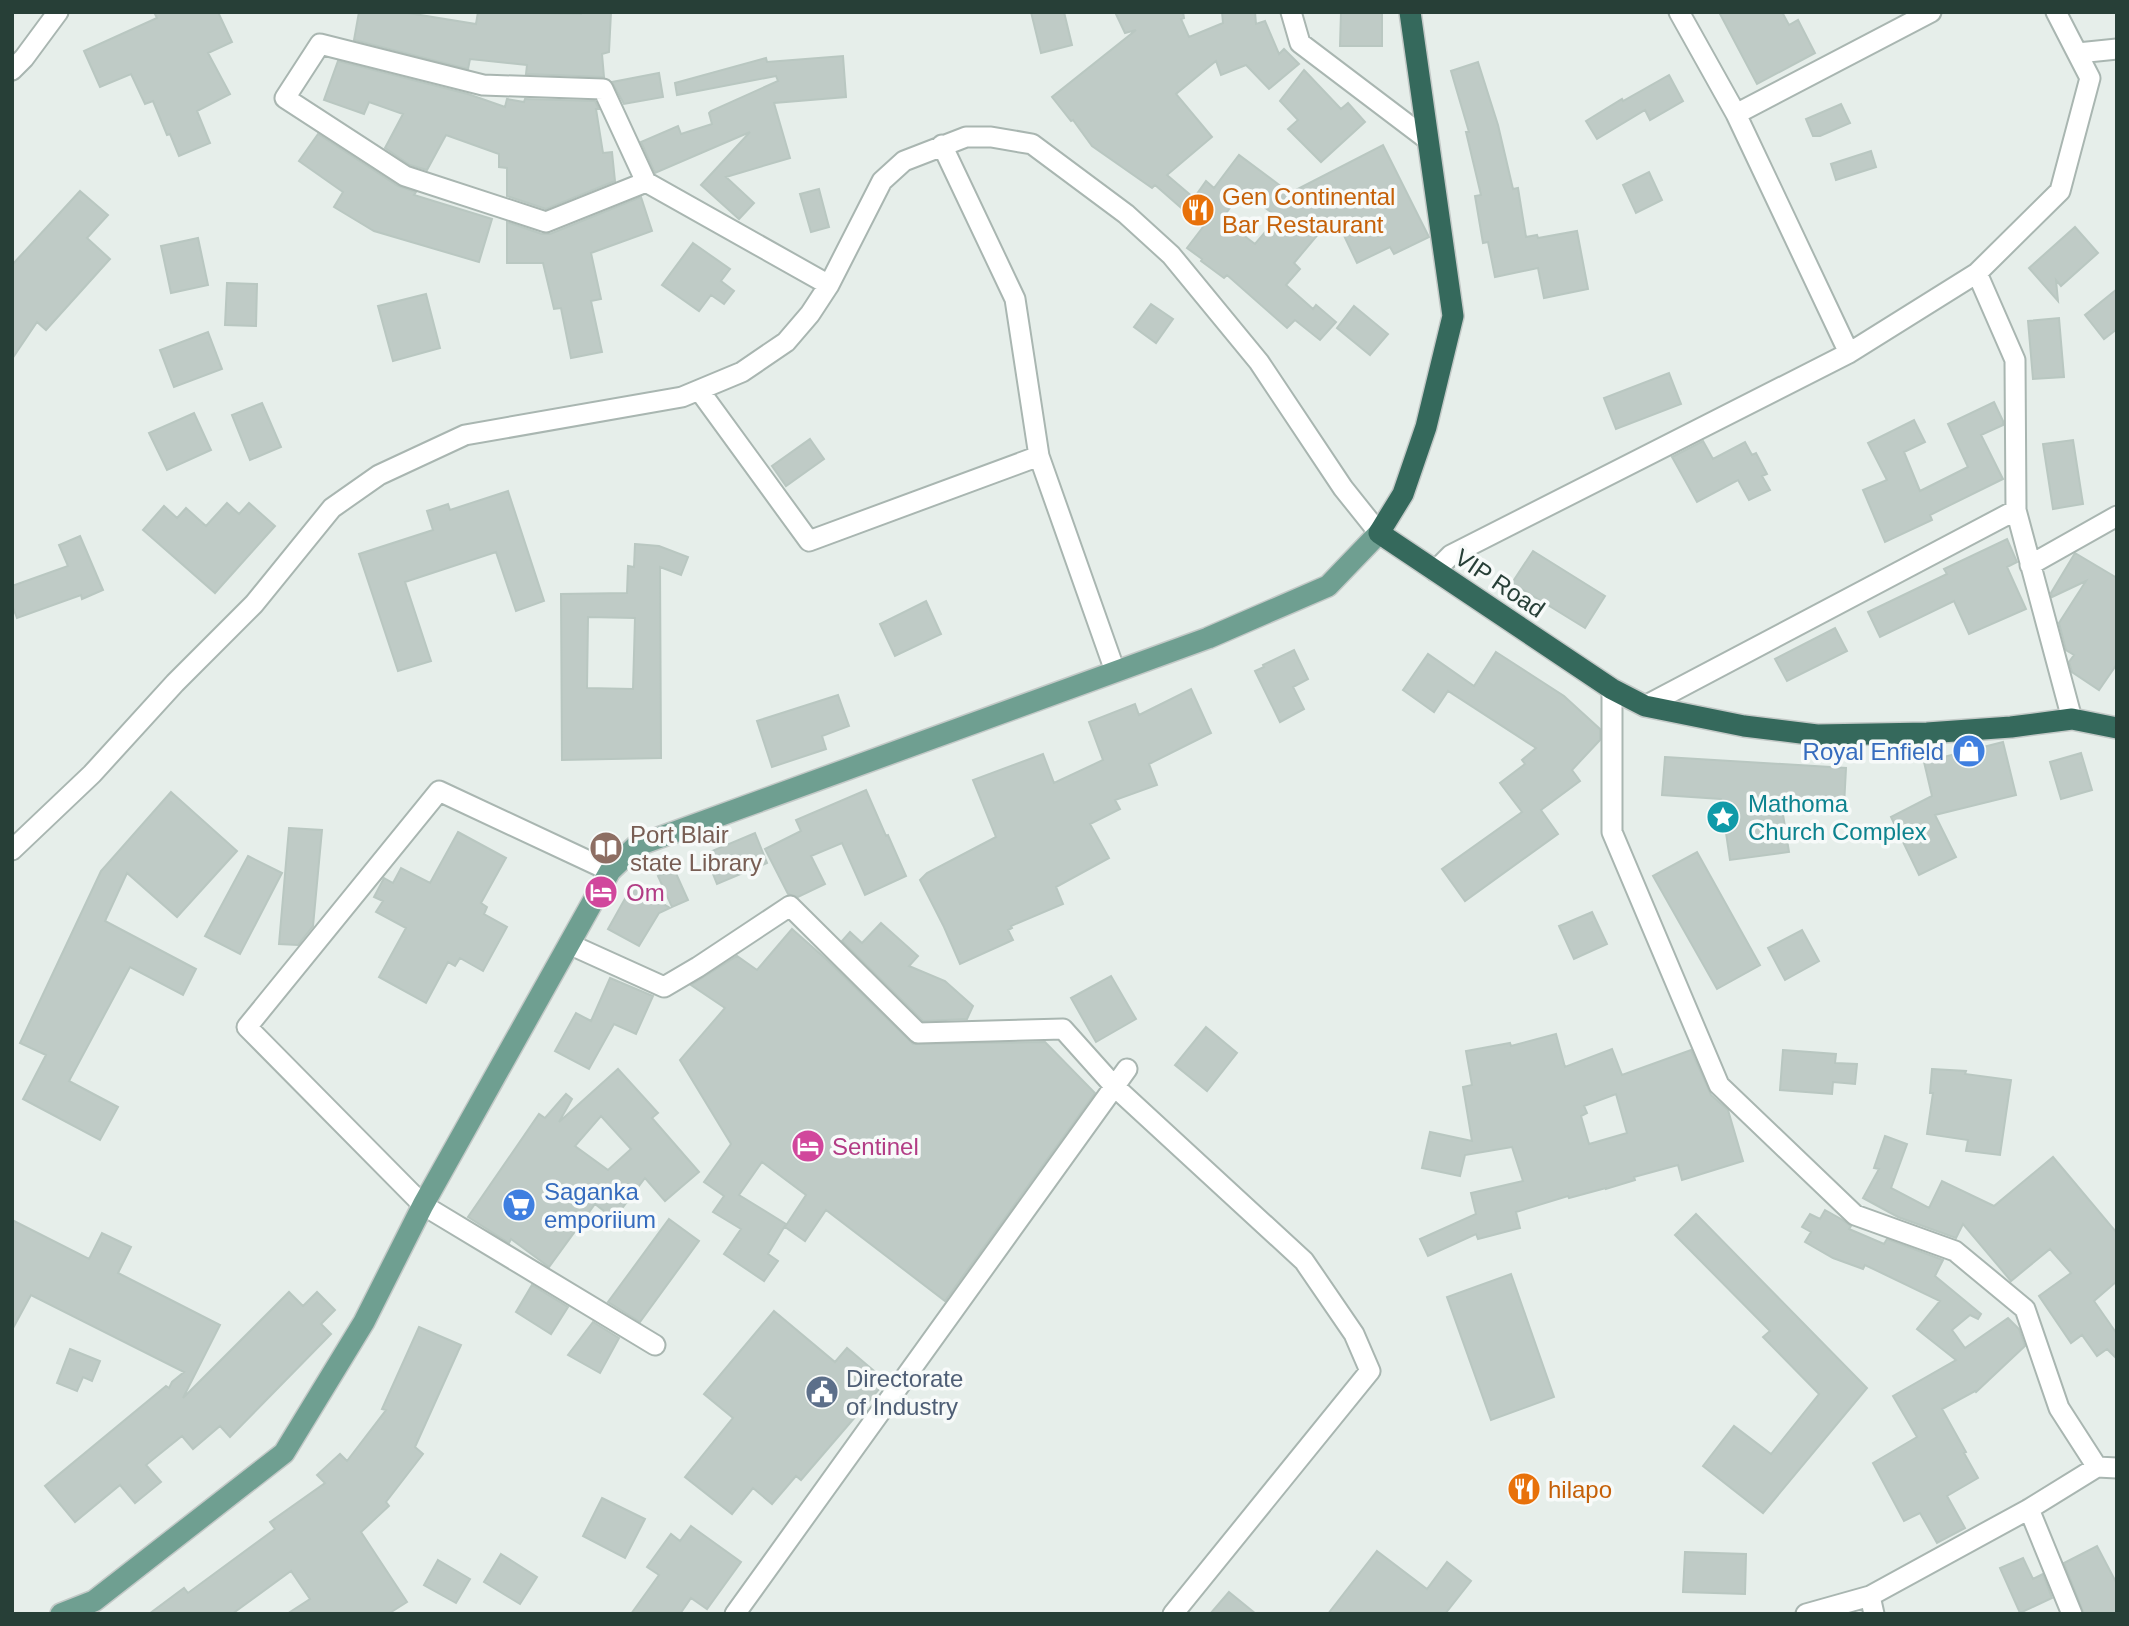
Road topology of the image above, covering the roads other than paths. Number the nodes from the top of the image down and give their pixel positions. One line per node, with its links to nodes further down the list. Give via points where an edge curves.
1 (58, 12): 9 (street)
2 (1291, 12): 11 (street, via 1300,43)
3 (1410, 12): 11 (highway)
4 (1931, 12): 10 (street)
5 (2056, 12): 8 (street)
6 (1683, 14): 10 (street)
7 (2117, 49): 8 (street)
8 (2078, 53): 14 (street, via 2090,78 2060,191)
9 (12, 70)
10 (1736, 114): 16 (street)
11 (1428, 140): 21 (highway, via 1453,316 1426,427 1403,494)
12 (942, 145): 15 (street, via 904,161 882,181); 18 (street, via 1015,299); 21 (street, via 966,137 1032,144 1126,214 1171,255 1259,362 1343,488)
13 (646, 182): 13 (street, via 603,89 483,85 320,44 285,98 405,176 546,222); 15 (street)
14 (1977, 273): 16 (street); 19 (street, via 2015,360)
15 (829, 285): 17 (street, via 786,342 742,372)
16 (1849, 353): 23 (street, via 1451,555)
17 (699, 390): 18 (street, via 809,541); 29 (street, via 682,397 465,435 379,475 332,508 254,604 92,774)
18 (1040, 456): 24 (street)
19 (2016, 510): 22 (street); 26 (street)
20 (2117, 516): 22 (street)
21 (1379, 533): 23 (highway, VIP Road); 24 (main road, via 1328,586 1208,638)
22 (2030, 565): 27 (street)
23 (1435, 571): 25 (highway, VIP Road)
24 (1115, 671): 30 (main road, via 636,846)
25 (1612, 689): 26 (highway, VIP Road); 36 (street, via 1612,832 1719,1085 1855,1215 1955,1251 2025,1309 2059,1408)
26 (1645, 706): 27 (highway, VIP Road, via 1817,735 1927,733)
27 (2072, 719): 28 (highway, VIP Road)
28 (2117, 728)
29 (12, 850)
30 (610, 871): 31 (main road); 34 (street, via 439,791 247,1027)
31 (569, 944): 33 (street, via 664,987 790,906 918,1033 1063,1029); 34 (main road)
32 (1128, 1069): 33 (street)
33 (1115, 1087): 41 (street); 42 (street, via 1304,1261 1354,1334 1370,1371)
34 (423, 1205): 35 (street); 40 (main road, via 363,1322 284,1453 94,1601)
35 (655, 1345)
36 (2097, 1467): 37 (street); 38 (street)
37 (2117, 1468)
38 (2029, 1509): 39 (street); 44 (street)
39 (1872, 1605): 43 (street)
40 (61, 1614)
41 (735, 1614)
42 (1173, 1614)
43 (1806, 1614)
44 (2072, 1614)

